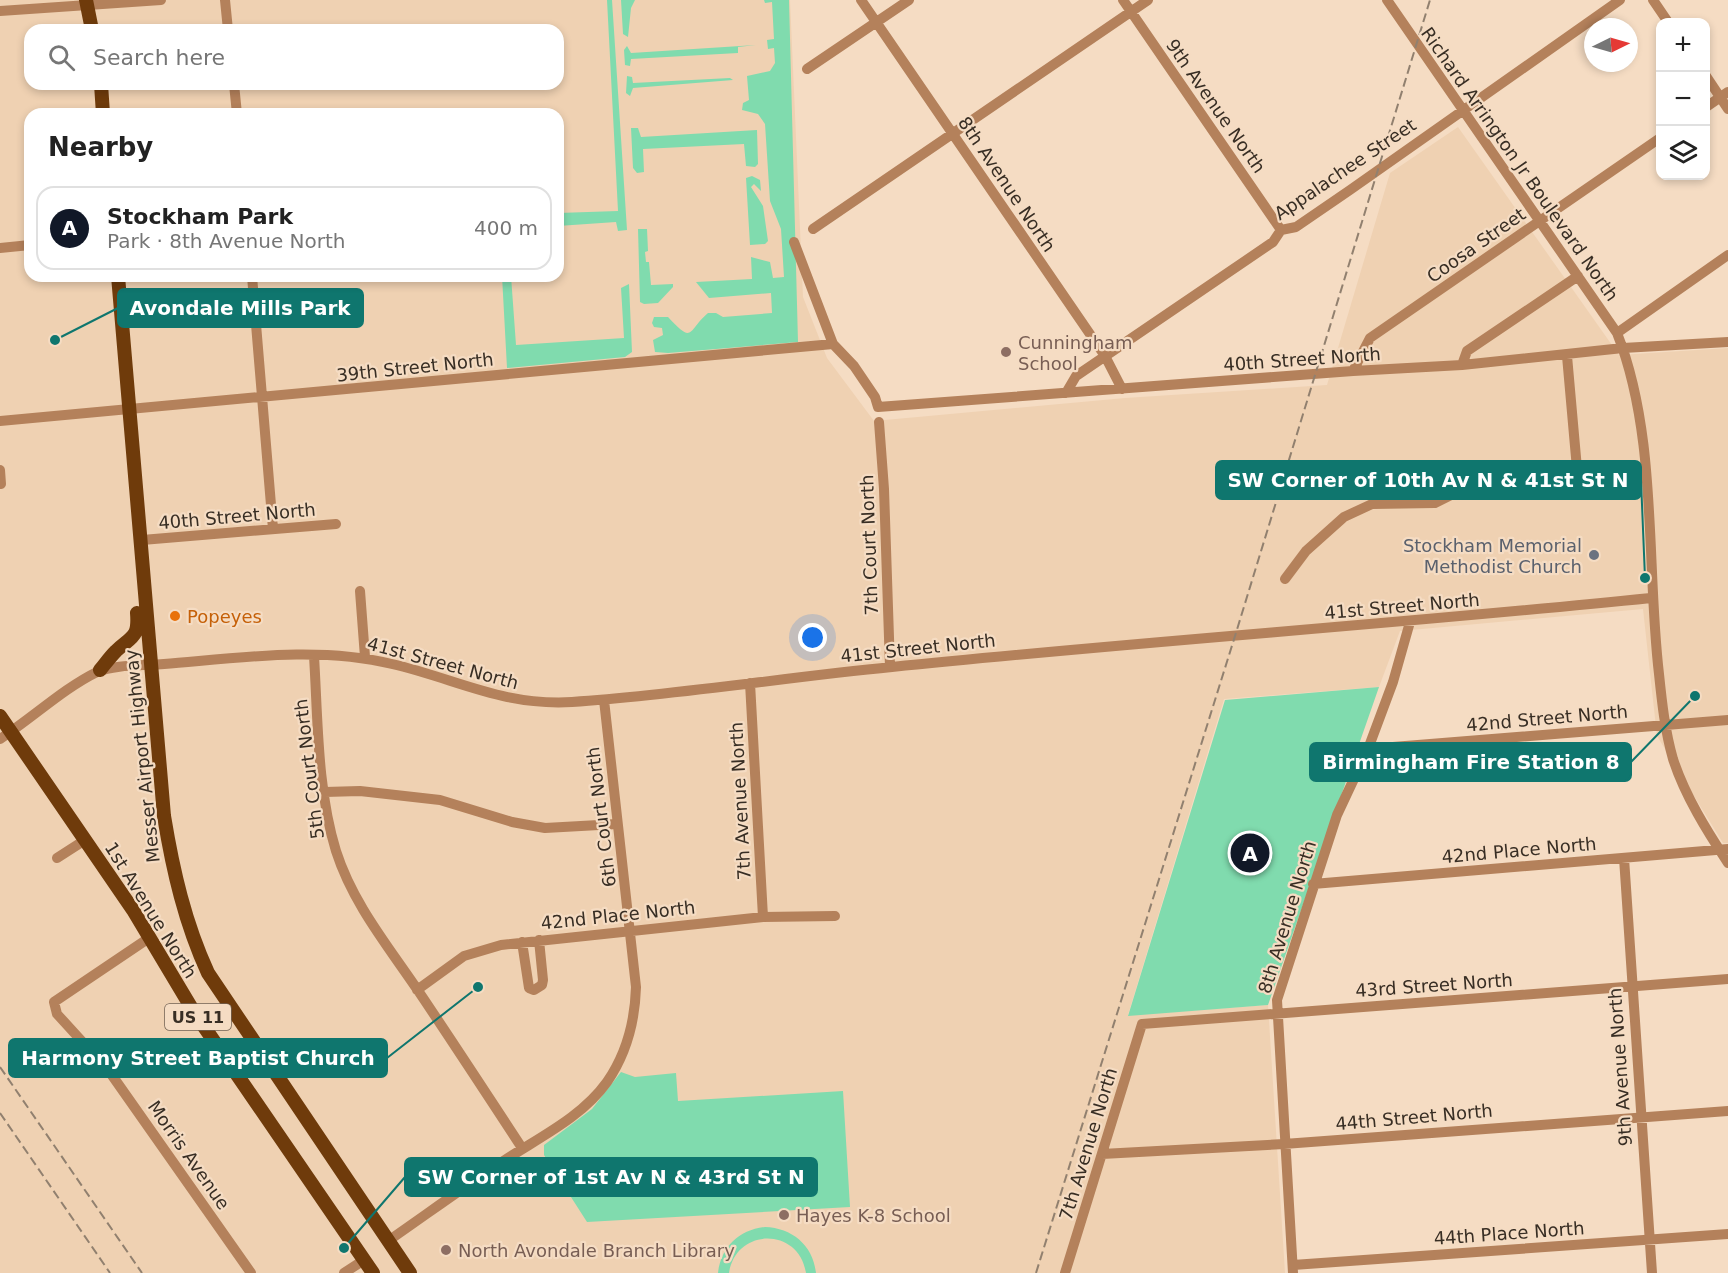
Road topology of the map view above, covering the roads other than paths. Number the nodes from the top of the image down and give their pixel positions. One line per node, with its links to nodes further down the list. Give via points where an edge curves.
1 (161, 0): 10 (street)
2 (225, 0): 16 (street)
3 (861, 0): 14 (street, 8th Avenue North)
4 (909, 0): 14 (street)
5 (1123, 0): 12 (street, 9th Avenue North)
6 (1148, 0): 12 (street)
7 (1387, 0): 26 (street, Richard Arrington Jr Boulevard North)
8 (1620, 0): 26 (street, Appalachee Street)
9 (1653, 0): 13 (street)
10 (87, 3): 11 (street); 15 (main road)
11 (0, 12)
12 (1131, 12): 27 (street); 31 (street, 9th Avenue North)
13 (1665, 18)
14 (876, 22): 17 (street); 27 (street, 8th Avenue North)
15 (92, 24)
16 (227, 24)
17 (807, 69)
18 (1710, 80): 21 (street)
19 (101, 90): 23 (main road)
20 (235, 90): 24 (street)
21 (1724, 94): 22 (street); 25 (street)
22 (1710, 104)
23 (103, 108)
24 (236, 108)
25 (1728, 109)
26 (1462, 110): 29 (street, Richard Arrington Jr Boulevard North); 31 (street, Appalachee Street, via 1296,227)
27 (954, 134): 30 (street); 43 (street, 8th Avenue North)
28 (1656, 141): 29 (street, Coosa Street)
29 (1539, 221): 36 (street, Richard Arrington Jr Boulevard North); 46 (street, Coosa Street, via 1370,338)
30 (813, 229)
31 (1281, 230): 43 (street, Appalachee Street, via 1273,242)
32 (794, 242): 41 (street)
33 (24, 246): 34 (street)
34 (0, 248)
35 (1728, 255): 39 (street)
36 (1578, 276): 39 (street, Richard Arrington Jr Boulevard North); 45 (street, via 1467,351)
37 (119, 282): 50 (main road, Messer Airport Highway)
38 (253, 282): 49 (street)
39 (1617, 333): 42 (street, Richard Arrington Jr Boulevard North)
40 (1728, 342): 42 (street, 40th Street North)
41 (833, 344): 48 (street, 40th Street North, via 854,366 878,407); 49 (street, 39th Street North)
42 (1623, 348): 44 (street, 40th Street North); 54 (street, Richard Arrington Jr Boulevard North, via 1634,393)
43 (1106, 356): 47 (street, 8th Avenue North); 48 (street, Appalachee Street, via 1076,376)
44 (1567, 356): 45 (street, 40th Street North); 55 (street)
45 (1462, 365): 46 (street, 40th Street North)
46 (1353, 371): 47 (street, 40th Street North)
47 (1122, 389): 48 (street, 40th Street North)
48 (1066, 393)
49 (264, 398): 50 (street, 39th Street North); 58 (street)
50 (130, 409): 51 (street, 39th Street North); 59 (main road, Messer Airport Highway)
51 (0, 421)
52 (879, 422): 68 (street, 7th Court North)
53 (0, 470): 56 (street)
54 (1644, 474): 55 (street); 63 (street, Richard Arrington Jr Boulevard North, via 1651,534)
55 (1578, 480): 61 (street, via 1465,488 1435,503 1372,504 1344,517 1306,551)
56 (1, 484)
57 (336, 524): 58 (street, 40th Street North)
58 (273, 529): 59 (street, 40th Street North)
59 (142, 540): 60 (main road, Messer Airport Highway)
60 (142, 576): 67 (main road, Messer Airport Highway); 69 (main road, via 136,590 138,628 133,639)
61 (1286, 579)
62 (360, 591): 66 (street)
63 (1651, 598): 64 (street, 41st Street North); 74 (street, Richard Arrington Jr Boulevard North)
64 (1410, 622): 68 (street, 41st Street North); 76 (street, 8th Avenue North)
65 (314, 656): 66 (street, 41st Street North); 67 (street, 41st Street North); 77 (street, 5th Court North)
66 (365, 657): 71 (street, 41st Street North, via 503,698 543,704)
67 (150, 666): 69 (street, 41st Street North); 103 (main road, Messer Airport Highway, via 164,816 173,869 192,938 208,973)
68 (890, 667): 70 (street, 41st Street North)
69 (100, 670): 75 (street)
70 (750, 683): 71 (street, 41st Street North); 86 (street, 7th Avenue North)
71 (604, 700): 78 (street, 6th Court North)
72 (0, 716): 75 (main road, 1st Avenue North / US 11)
73 (1728, 720): 74 (street, 42nd Street North)
74 (1665, 725): 76 (street, 42nd Street North); 80 (street, Richard Arrington Jr Boulevard North, via 1683,786)
75 (6, 736): 79 (main road, 1st Avenue North / US 11)
76 (1368, 749): 84 (street, 8th Avenue North, via 1337,815)
77 (325, 792): 78 (street, via 360,791 440,800 545,828); 93 (street, 5th Court North, via 336,852 354,894)
78 (617, 824): 87 (street, 6th Court North)
79 (85, 840): 81 (street); 88 (main road, 1st Avenue North / US 11)
80 (1724, 849): 82 (street, 42nd Place North); 83 (street, Richard Arrington Jr Boulevard North)
81 (57, 858)
82 (1624, 858): 84 (street, 42nd Place North); 92 (street, 9th Avenue North)
83 (1728, 864)
84 (1313, 884): 94 (street, 8th Avenue North, via 1276,999)
85 (835, 916): 86 (street, 42nd Place North)
86 (763, 917): 87 (street, 42nd Place North)
87 (631, 931): 89 (street, 42nd Place North); 99 (street, via 636,998 628,1043 606,1083 569,1119)
88 (149, 938): 104 (main road, 1st Avenue North / US 11, via 194,1012); 106 (street, Morris Avenue, via 54,1002 57,1014 109,1071)
89 (539, 940): 90 (street, 42nd Place North); 90 (street, via 543,980 534,990 526,982)
90 (522, 942): 93 (street, 42nd Place North, via 464,956)
91 (1728, 979): 92 (street, 43rd Street North)
92 (1631, 986): 94 (street, 43rd Street North); 97 (street, 9th Avenue North)
93 (417, 990): 99 (street, 5th Court North)
94 (1276, 1013): 95 (street, 43rd Street North); 98 (street, 8th Avenue North)
95 (1142, 1024): 100 (street, 7th Avenue North)
96 (1728, 1111): 97 (street, 44th Street North)
97 (1640, 1116): 98 (street, 44th Street North); 102 (street, 9th Avenue North)
98 (1284, 1144): 100 (street, 44th Street North); 105 (street, 8th Avenue North)
99 (522, 1148): 103 (street)
100 (1102, 1154): 110 (street, 7th Avenue North)
101 (1728, 1234): 102 (street, 44th Place North)
102 (1649, 1240): 105 (street, 44th Place North); 111 (street, 9th Avenue North)
103 (388, 1241): 109 (main road, Messer Airport Highway)
104 (364, 1260): 107 (street); 108 (main road, 1st Avenue North / US 11)
105 (1293, 1269)
106 (251, 1273)
107 (344, 1273)
108 (373, 1273)
109 (410, 1273)
110 (1065, 1273)
111 (1652, 1273)

